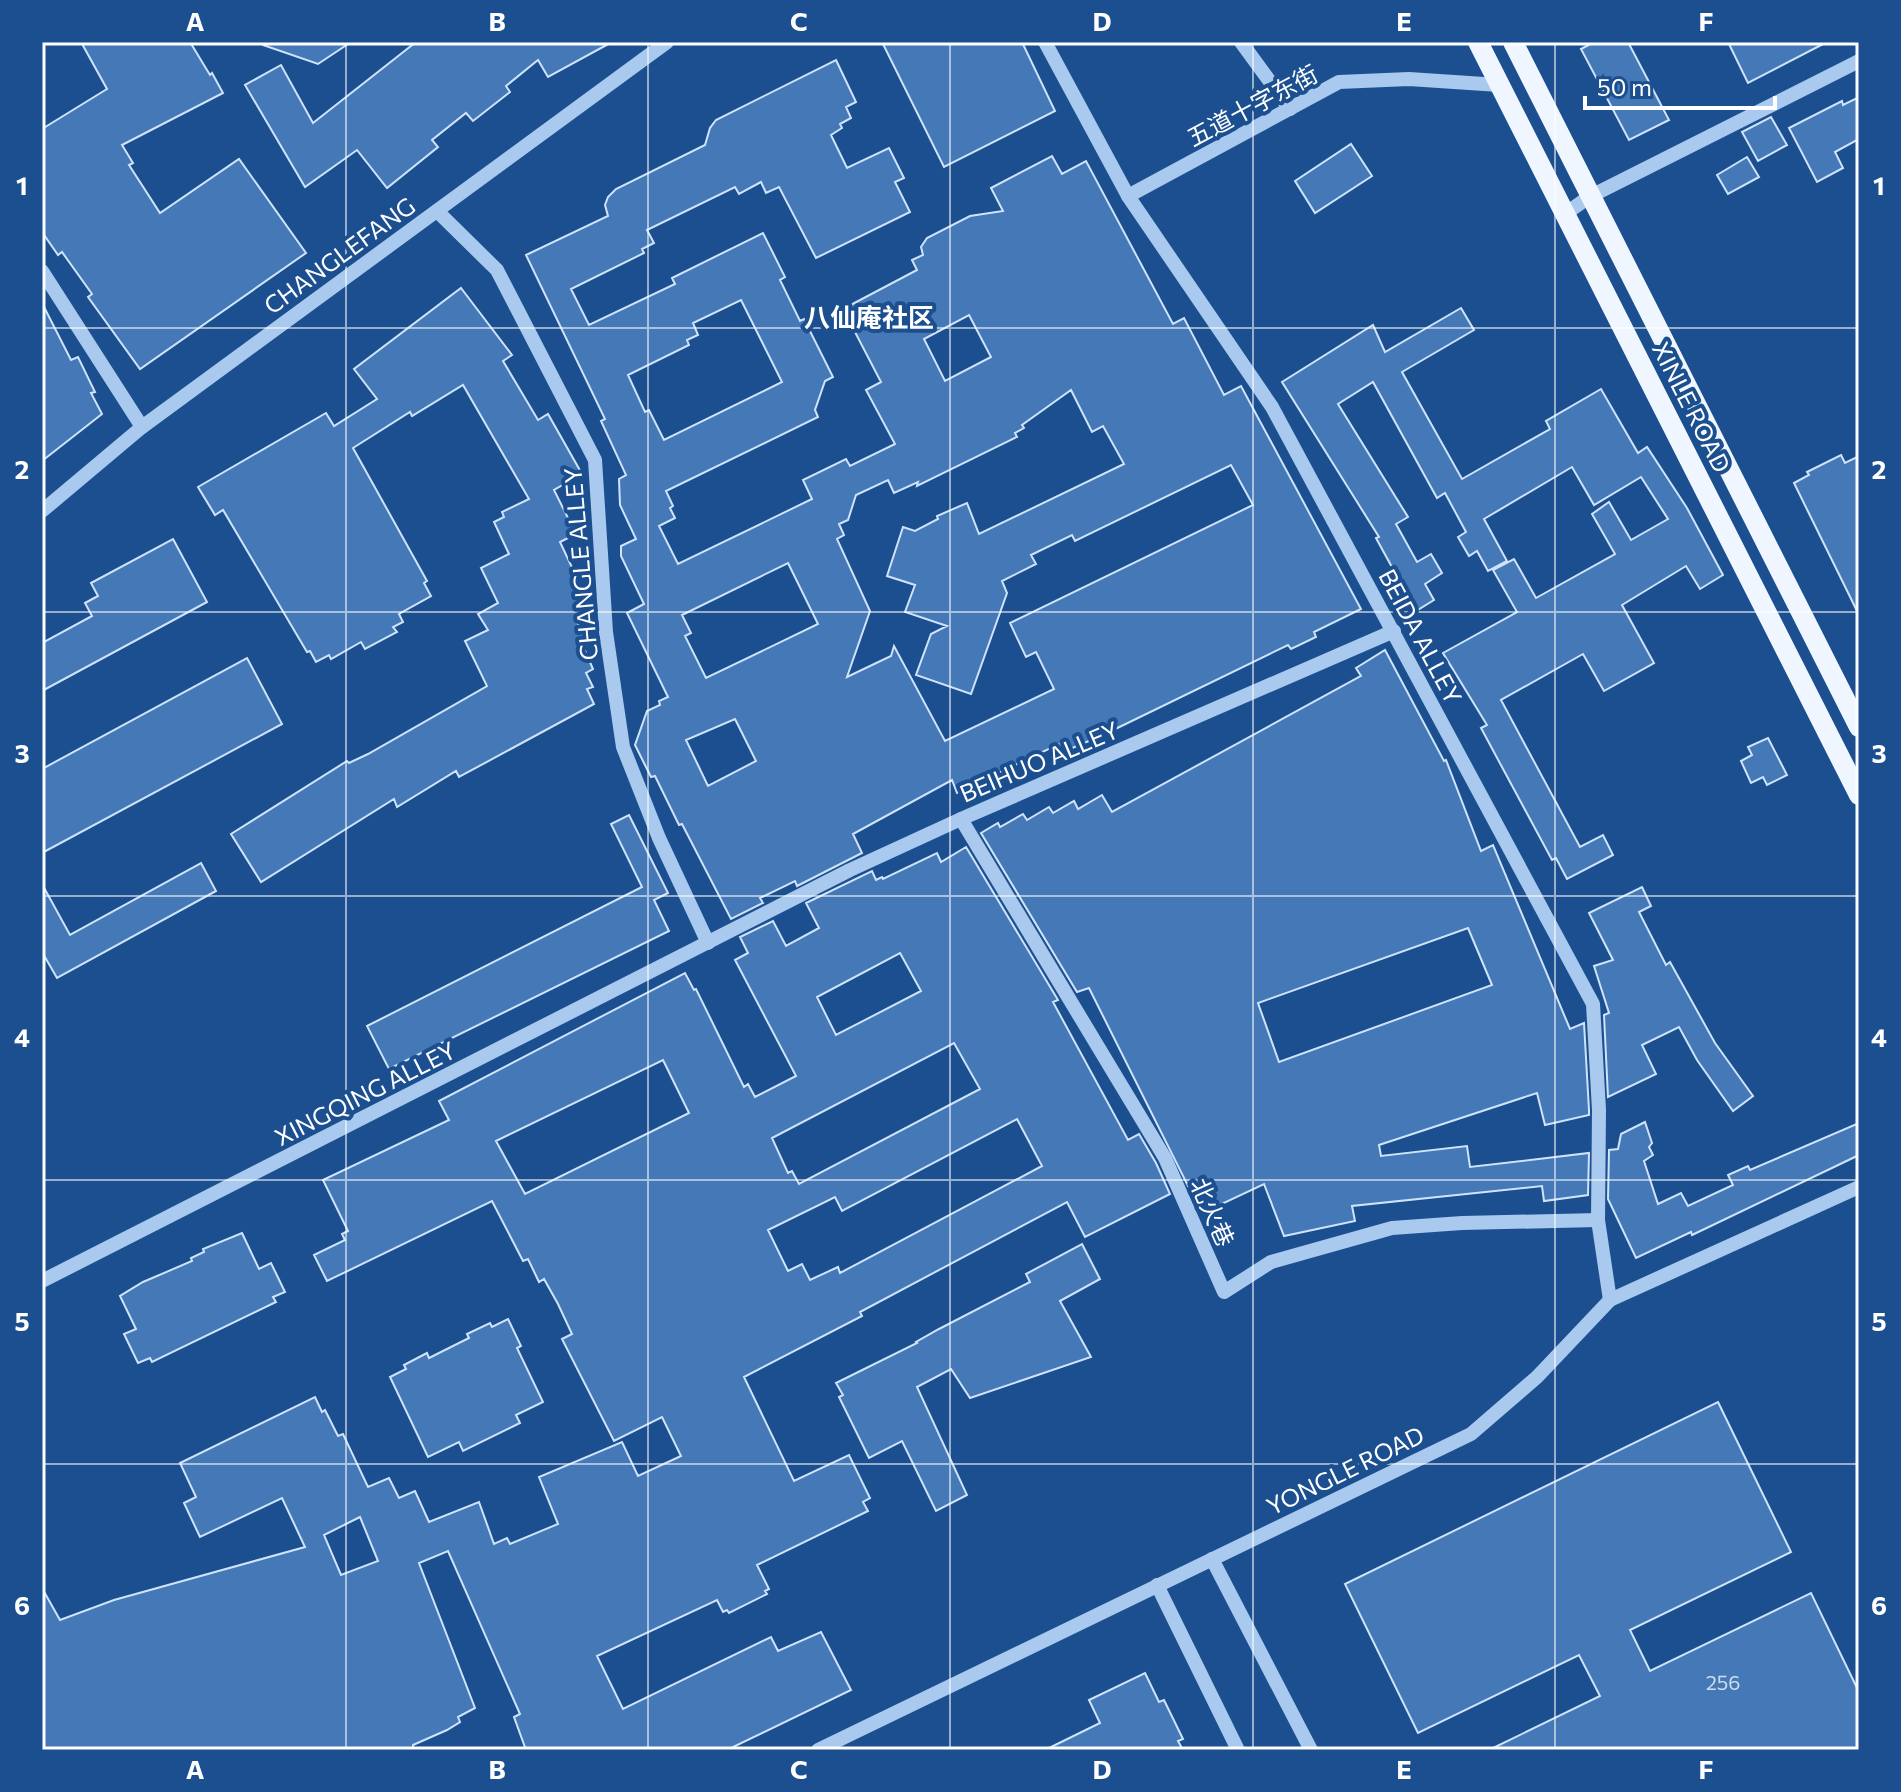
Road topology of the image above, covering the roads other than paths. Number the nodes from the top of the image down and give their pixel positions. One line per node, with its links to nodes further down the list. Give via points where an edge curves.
1 (667, 42): 11 (street, CHANGLEFANG)
2 (1045, 42): 9 (street, BEIDA ALLEY)
3 (1241, 42): 8 (street)
4 (1478, 42): 7 (main road, XINLE ROAD)
5 (1513, 42): 10 (main road, XINLE ROAD)
6 (1859, 61): 10 (street)
7 (1499, 85): 8 (street, 五道十字东街, via 1409,79 1339,82); 12 (main road, XINLE ROAD)
8 (1290, 109): 9 (street, 五道十字东街)
9 (1128, 196): 16 (street, BEIDA ALLEY, via 1272,407)
10 (1589, 197): 12 (street); 17 (main road, XINLE ROAD)
11 (437, 211): 14 (street, CHANGLEFANG); 20 (street, CHANGLE ALLEY, via 497,270 595,460 606,632 623,747)
12 (1565, 214): 18 (main road, XINLE ROAD)
13 (42, 271): 14 (street)
14 (142, 427): 15 (street, CHANGLEFANG)
15 (42, 511)
16 (1394, 631): 19 (street, BEIHUO ALLEY); 22 (street, BEIDA ALLEY, via 1593,1004)
17 (1859, 727)
18 (1859, 795)
19 (961, 819): 20 (street, BEIHUO ALLEY); 22 (street, 北火巷, via 1165,1158 1224,1292 1271,1262 1392,1228)
20 (708, 943): 23 (street, XINGQING ALLEY)
21 (1859, 1187): 24 (street, YONGLE ROAD)
22 (1598, 1220): 24 (street, BEIDA ALLEY)
23 (42, 1281)
24 (1610, 1300): 25 (street, YONGLE ROAD, via 1537,1377 1471,1434)
25 (1212, 1559): 26 (street, YONGLE ROAD); 29 (street)
26 (1157, 1585): 27 (street, YONGLE ROAD); 28 (street)
27 (818, 1750)
28 (1238, 1750)
29 (1311, 1750)

